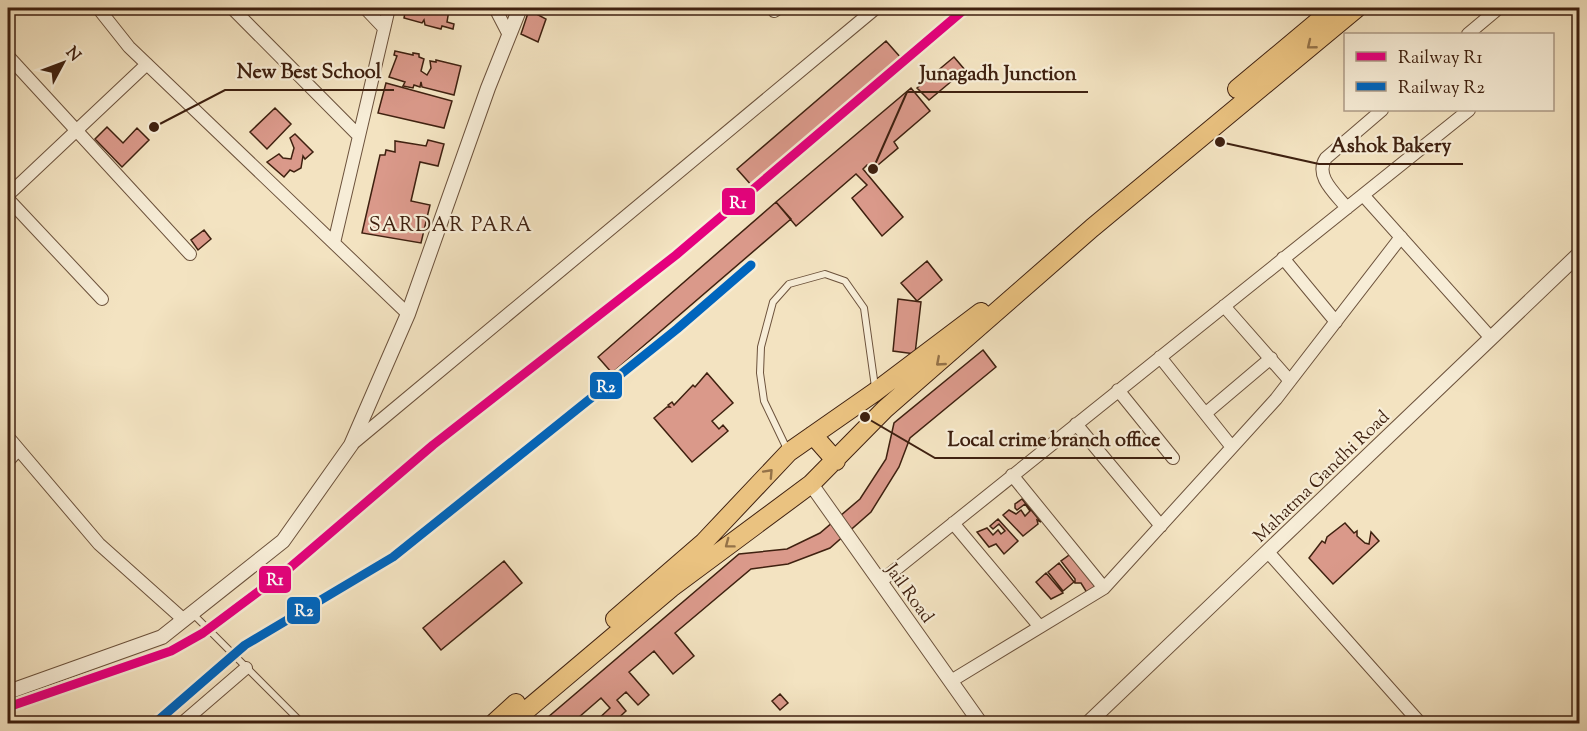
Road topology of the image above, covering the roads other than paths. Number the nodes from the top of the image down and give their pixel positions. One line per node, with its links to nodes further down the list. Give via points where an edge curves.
1 (98, 8): 15 (street)
2 (232, 8): 19 (street)
3 (364, 8): 11 (street)
4 (389, 8): 11 (street)
5 (495, 8): 13 (street)
6 (520, 8): 13 (street)
7 (876, 8): 42 (street)
8 (1334, 8): 37 (main road, via 998,299)
9 (1357, 8): 48 (main road, one-way to 48, via 885,409)
10 (1499, 8): 12 (street)
11 (384, 28): 19 (street)
12 (1469, 33)
13 (509, 35): 30 (street)
14 (8, 56): 18 (street)
15 (147, 64): 18 (street); 24 (street)
16 (1381, 111): 22 (street, via 1321,166 1322,176)
17 (1468, 111): 20 (street)
18 (76, 130): 21 (street); 26 (street)
19 (359, 136): 24 (street)
20 (1363, 195): 22 (street); 23 (street)
21 (8, 197): 28 (street)
22 (1347, 208): 27 (street)
23 (1401, 237): 31 (street); 32 (street)
24 (334, 243): 30 (street)
25 (1580, 253): 32 (street, Mahatma Gandhi Road)
26 (190, 254)
27 (1283, 258): 29 (street); 31 (street)
28 (102, 299)
29 (1224, 306): 33 (street); 34 (street)
30 (408, 314): 42 (street)
31 (1336, 322): 35 (street)
32 (1491, 338): 55 (street, Mahatma Gandhi Road)
33 (1160, 357): 36 (street); 38 (street)
34 (1271, 358): 35 (street); 38 (street)
35 (1290, 381): 43 (street)
36 (1119, 390): 39 (street); 46 (street)
37 (875, 392): 40 (main road); 45 (lane, via 864,308 845,281 825,274 789,284 773,302 761,347 760,373 764,401)
38 (1206, 413): 43 (street)
39 (1076, 424): 49 (street); 54 (street)
40 (813, 435): 45 (main road); 48 (main road)
41 (8, 437): 44 (street)
42 (351, 445): 58 (street, via 283,541)
43 (1231, 446): 54 (street)
44 (18, 450): 47 (street); 58 (street, via 99,544)
45 (789, 452): 51 (main road, one-way to 45)
46 (1173, 458)
47 (8, 461)
48 (836, 461): 50 (main road)
49 (1012, 476): 53 (street); 57 (street)
50 (811, 484): 52 (main road); 56 (street, Jail Road)
51 (746, 497): 52 (main road); 65 (main road, via 704,542)
52 (764, 518): 66 (main road, one-way to 66, via 671,588)
53 (953, 523): 56 (street); 59 (street)
54 (1161, 526): 57 (street)
55 (1268, 552): 68 (street, Mahatma Gandhi Road); 69 (street)
56 (880, 582): 61 (street, Jail Road)
57 (1104, 588): 59 (street)
58 (188, 617): 60 (lane); 62 (street, via 162,637)
59 (1040, 627): 61 (street)
60 (246, 668): 63 (street); 64 (lane)
61 (951, 681): 67 (street, Jail Road)
62 (8, 692)
63 (181, 723)
64 (303, 723)
65 (493, 723)
66 (510, 723)
67 (981, 723)
68 (1087, 723)
69 (1421, 723)

